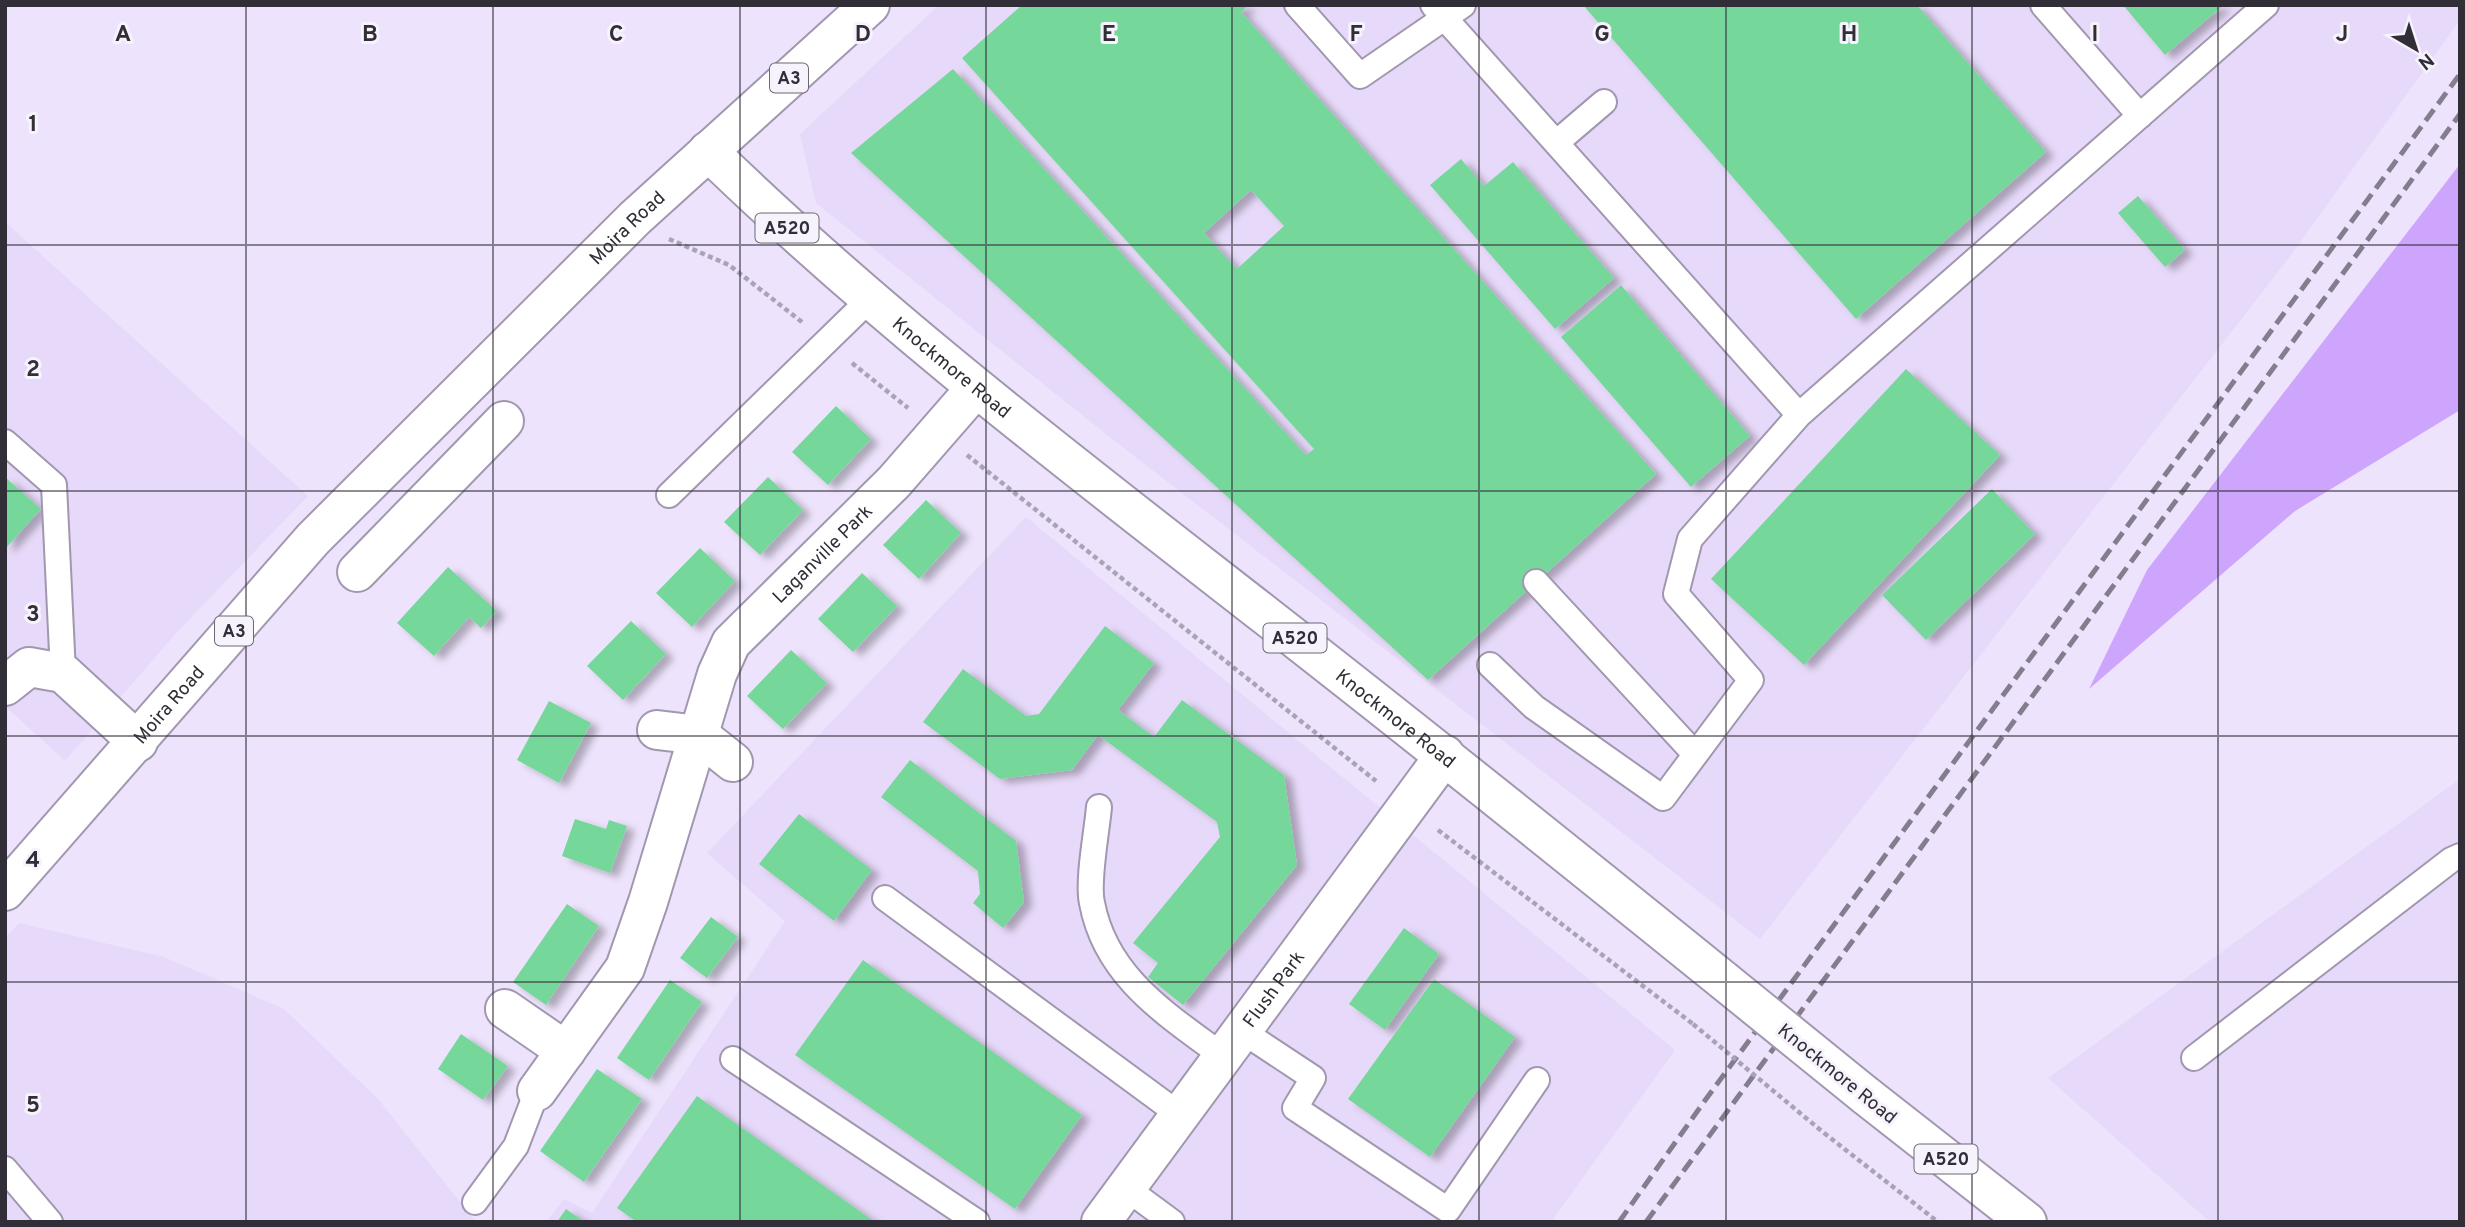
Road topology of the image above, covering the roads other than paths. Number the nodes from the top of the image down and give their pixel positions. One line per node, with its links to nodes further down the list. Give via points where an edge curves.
1 (870, 5): 9 (main road, Moira Road / A3)
2 (1297, 5): 5 (lane, via 1360,76)
3 (2043, 5): 7 (lane)
4 (2266, 5): 7 (lane)
5 (1448, 10): 8 (lane)
6 (1604, 102): 8 (lane)
7 (2140, 116): 12 (lane)
8 (1556, 143): 12 (lane)
9 (708, 151): 10 (main road, Knockmore Road / A520, via 786,227); 15 (main road, Moira Road / A3)
10 (870, 299): 11 (main road, Knockmore Road / A520); 16 (lane)
11 (975, 389): 24 (main road, Laganville Park, via 894,482 731,643); 27 (main road, Knockmore Road / A520)
12 (1799, 415): 26 (lane, via 1690,539 1676,594 1751,680)
13 (503, 421): 17 (main road)
14 (5, 442): 21 (lane, via 54,485)
15 (393, 458): 17 (main road); 25 (main road, Moira Road / A3, via 313,539)
16 (669, 495)
17 (430, 496): 18 (main road)
18 (357, 572)
19 (1536, 582): 26 (lane)
20 (1490, 664): 26 (lane, via 1534,707 1663,797)
21 (63, 673): 22 (main road, via 29,667); 25 (main road)
22 (5, 686)
23 (657, 730): 24 (main road)
24 (699, 735): 28 (main road); 35 (main road, Laganville Park, via 625,968)
25 (138, 742): 31 (main road, Moira Road / A3)
26 (1695, 754)
27 (1445, 755): 34 (main road, Flush Park); 48 (main road, Knockmore Road / A520, bridge)
28 (733, 762)
29 (1099, 807): 34 (lane, via 1091,902 1114,963 1151,1003)
30 (2460, 856): 36 (lane)
31 (5, 891)
32 (885, 898): 40 (lane)
33 (505, 1009): 35 (main road)
34 (1233, 1044): 38 (lane, via 1313,1078 1295,1108 1448,1210); 40 (main road, Flush Park)
35 (566, 1051): 39 (main road, Laganville Park)
36 (2194, 1058)
37 (733, 1059): 45 (lane)
38 (1537, 1080)
39 (537, 1091): 43 (lane, via 516,1146)
40 (1180, 1115): 42 (main road, Flush Park)
41 (5, 1169): 44 (lane)
42 (1126, 1188): 46 (main road, Flush Park); 47 (lane)
43 (475, 1202)
44 (50, 1222)
45 (977, 1222)
46 (1101, 1222)
47 (1172, 1222)
48 (2027, 1222)

